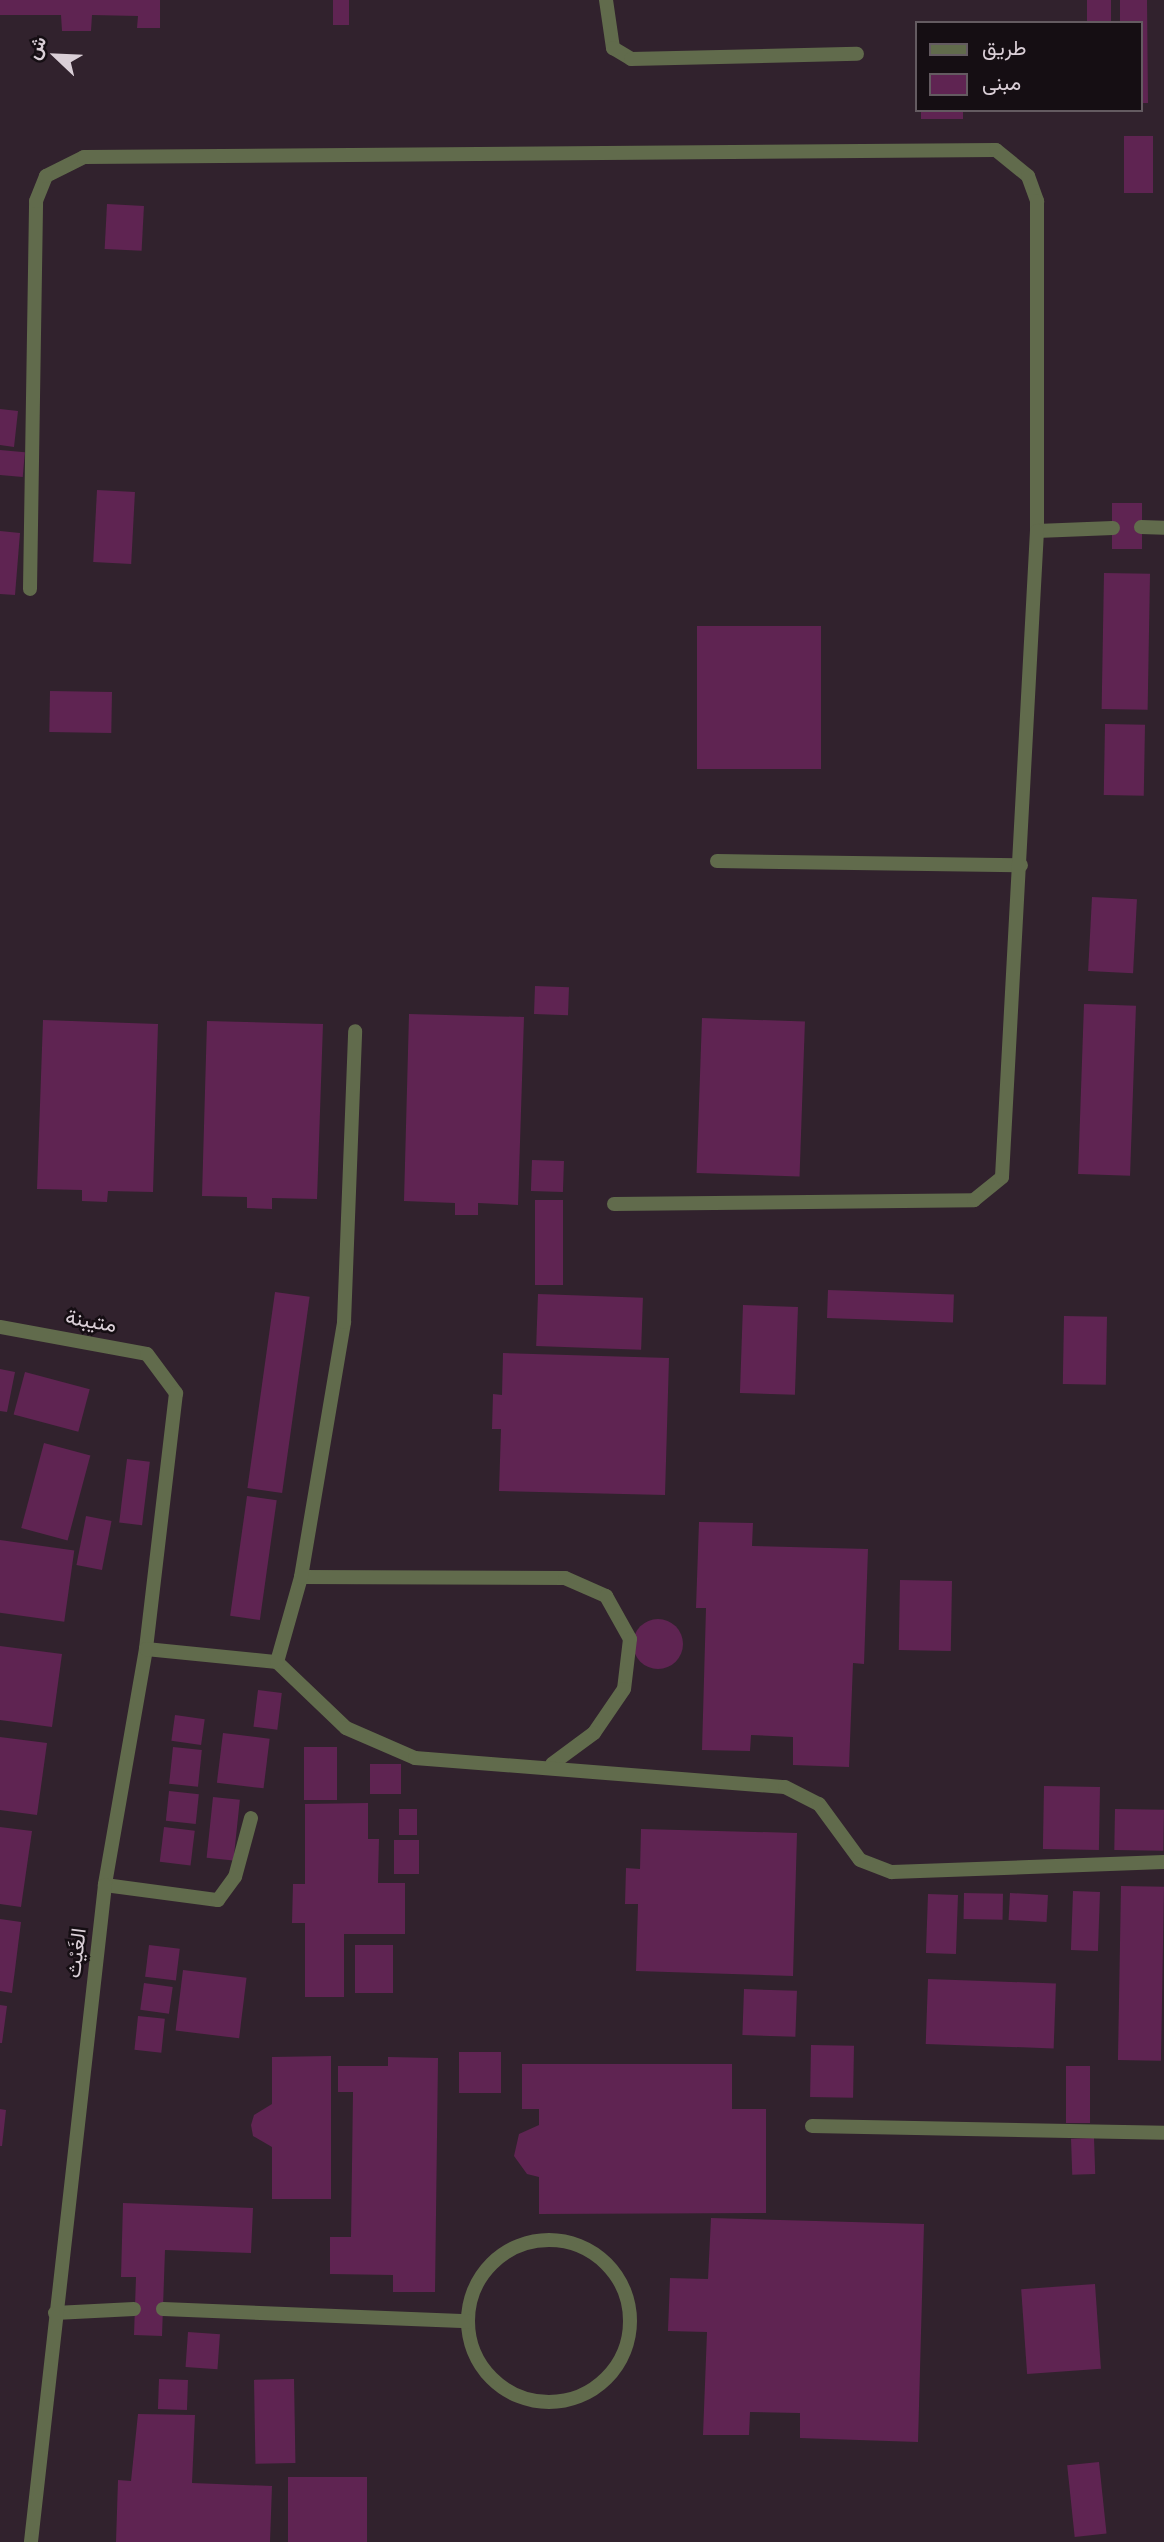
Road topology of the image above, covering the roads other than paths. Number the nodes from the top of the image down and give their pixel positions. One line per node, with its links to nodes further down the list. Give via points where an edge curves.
1 (606, 0): 2 (street, via 613,48 631,59)
2 (858, 54)
3 (1141, 527): 5 (street)
4 (1113, 528): 6 (street)
5 (1164, 528)
6 (1037, 531): 7 (street, via 1037,201 1028,176 996,150 84,157 46,176 36,201); 9 (street)
7 (30, 589)
8 (717, 860): 9 (street)
9 (1021, 865): 11 (street, via 1002,1177 974,1200)
10 (355, 1031): 14 (street, via 344,1322)
11 (614, 1204)
12 (0, 1326): 13 (street, متيبنة, via 147,1354)
13 (167, 1373): 15 (street, الغَيْث, via 176,1416)
14 (301, 1577): 16 (street); 17 (street, via 565,1578 606,1596 630,1639 624,1689 594,1733)
15 (146, 1649): 16 (street); 20 (street, الغَيْث)
16 (277, 1662): 17 (street, via 323,1709 378,1745 415,1758)
17 (551, 1764): 19 (street, via 785,1787 819,1804 860,1860 892,1872)
18 (251, 1818): 20 (street, via 235,1877 218,1900)
19 (1164, 1862)
20 (105, 1885): 25 (street, الغَيْث)
21 (812, 2126): 22 (street)
22 (1164, 2133)
23 (134, 2309): 25 (street)
24 (163, 2309): 26 (street)
25 (55, 2314): 27 (street, الغَيْث)
26 (468, 2321): 26 (street, via 474,2355 489,2377 532,2402 558,2403 604,2382 620,2362 630,2312 624,2288 590,2250 540,2239 494,2261 478,2281)
27 (30, 2542)

